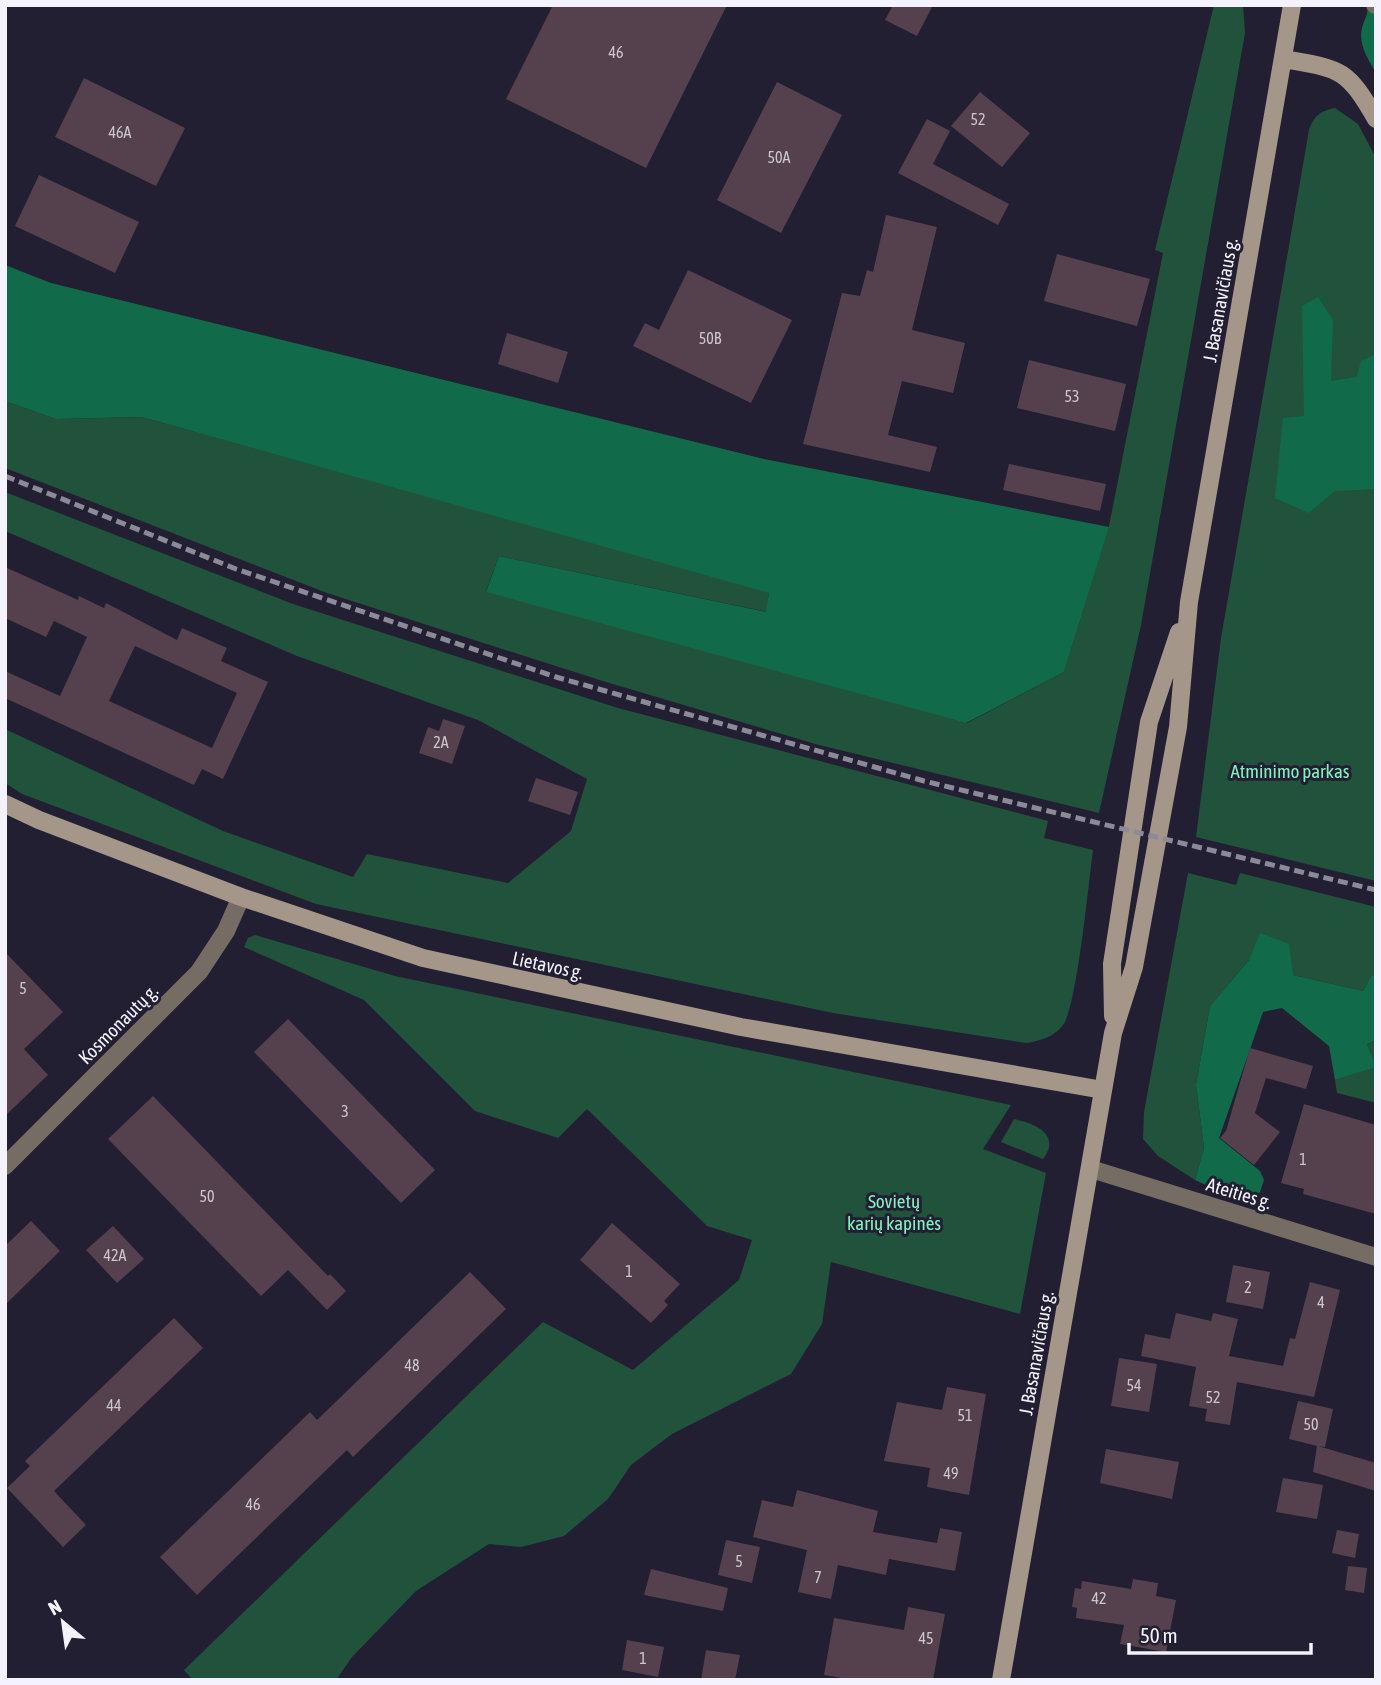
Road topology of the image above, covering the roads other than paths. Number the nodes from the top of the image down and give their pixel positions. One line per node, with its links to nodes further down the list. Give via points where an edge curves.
1 (1292, 5): 2 (main road, J. Basanavičiaus g.)
2 (1283, 59): 3 (main road, via 1336,68 1354,82); 4 (main road, J. Basanavičiaus g.)
3 (1376, 119)
4 (1189, 602): 7 (main road, J. Basanavičiaus g., via 1178,727 1134,967); 7 (main road, J. Basanavičiaus g., via 1149,722 1112,964)
5 (5, 804): 6 (main road, Lietavos g.)
6 (241, 897): 8 (main road, Lietavos g., via 461,968 741,1027); 9 (street, Kosmonautų g., via 226,931 199,972)
7 (1113, 1033): 8 (main road, J. Basanavičiaus g.)
8 (1103, 1090): 10 (main road, J. Basanavičiaus g.)
9 (5, 1166)
10 (1091, 1169): 11 (street, Ateities g.); 12 (main road, J. Basanavičiaus g.)
11 (1376, 1257)
12 (1001, 1680)

